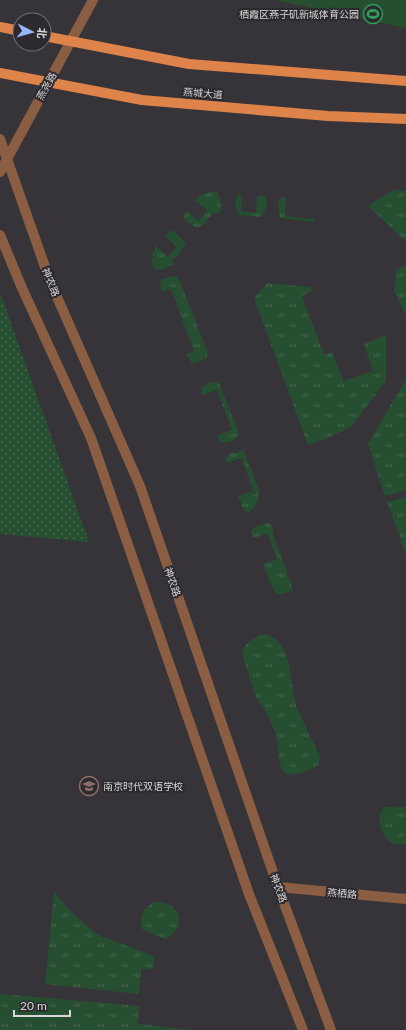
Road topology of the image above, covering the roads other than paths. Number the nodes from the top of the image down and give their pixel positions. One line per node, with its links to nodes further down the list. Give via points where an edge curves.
1 (93, 0): 9 (street, 燕尧路)
2 (0, 27): 3 (main road)
3 (12, 29)
4 (52, 38): 6 (main road, via 189,64)
5 (0, 73): 7 (main road, 燕城大道, via 142,100 328,116)
6 (406, 81)
7 (406, 119)
8 (0, 139): 11 (street, 神农路, via 50,281 140,486)
9 (0, 172)
10 (0, 235): 13 (street, via 91,438 249,894)
11 (278, 887): 12 (street, 燕栖路); 14 (street, 神农路)
12 (406, 899)
13 (303, 1030)
14 (331, 1030)

